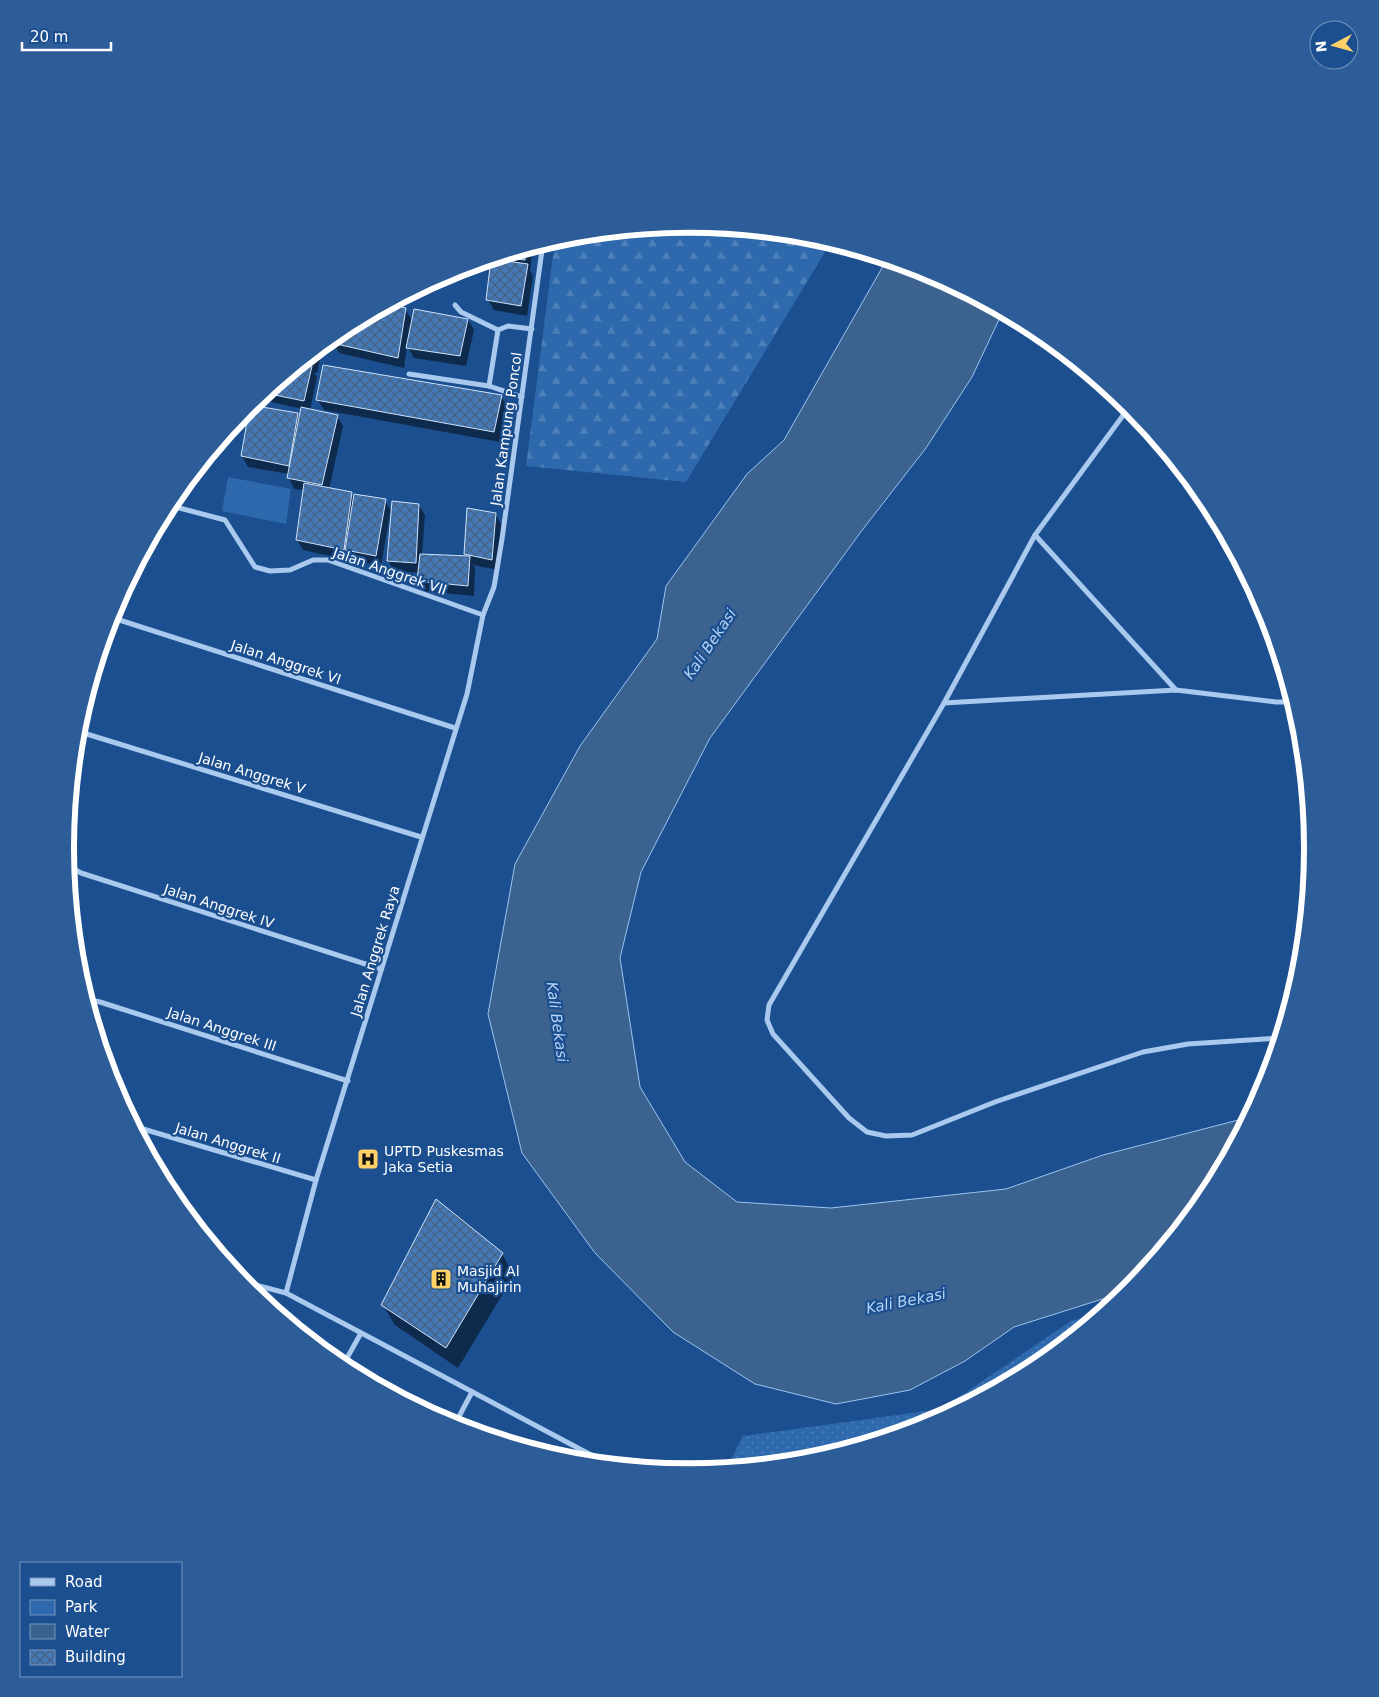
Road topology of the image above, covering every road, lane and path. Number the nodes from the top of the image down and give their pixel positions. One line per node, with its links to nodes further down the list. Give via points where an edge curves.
1 (542, 251): 3 (street, Jalan Kampung Poncol)
2 (455, 305): 4 (street, via 461,312)
3 (532, 329): 4 (street, via 508,326); 7 (street, Jalan Kampung Poncol)
4 (498, 330): 6 (street)
5 (409, 374): 6 (street)
6 (489, 386): 7 (street)
7 (522, 397): 11 (street, Jalan Kampung Poncol, via 494,587)
8 (1125, 413): 10 (street)
9 (177, 507): 11 (street, Jalan Anggrek VII, via 225,520 255,567 270,571 290,570 313,560 328,560)
10 (1035, 535): 13 (street); 15 (street)
11 (483, 615): 16 (street, Jalan Anggrek Raya, via 467,694)
12 (118, 620): 16 (street, Jalan Anggrek VI)
13 (1176, 690): 14 (street); 15 (street)
14 (1287, 702)
15 (944, 703): 22 (street, via 767,1013 773,1034 849,1118 866,1132 886,1136 912,1135 995,1102 1143,1052 1188,1044)
16 (455, 728): 18 (street, Jalan Anggrek Raya)
17 (85, 733): 18 (street, Jalan Anggrek V)
18 (421, 837): 20 (street, Jalan Anggrek Raya)
19 (75, 869): 20 (street, Jalan Anggrek IV)
20 (382, 970): 23 (street, Jalan Anggrek Raya)
21 (93, 1001): 23 (street, Jalan Anggrek III)
22 (1275, 1038)
23 (348, 1081): 25 (street, Jalan Anggrek Raya)
24 (141, 1128): 25 (street, Jalan Anggrek II)
25 (316, 1180): 27 (street, Jalan Anggrek Raya)
26 (254, 1284): 27 (street)
27 (286, 1293): 28 (street)
28 (361, 1333): 29 (street); 30 (street)
29 (346, 1359)
30 (472, 1392): 31 (street); 32 (street)
31 (458, 1419)
32 (587, 1453): 33 (street)
33 (593, 1456)

